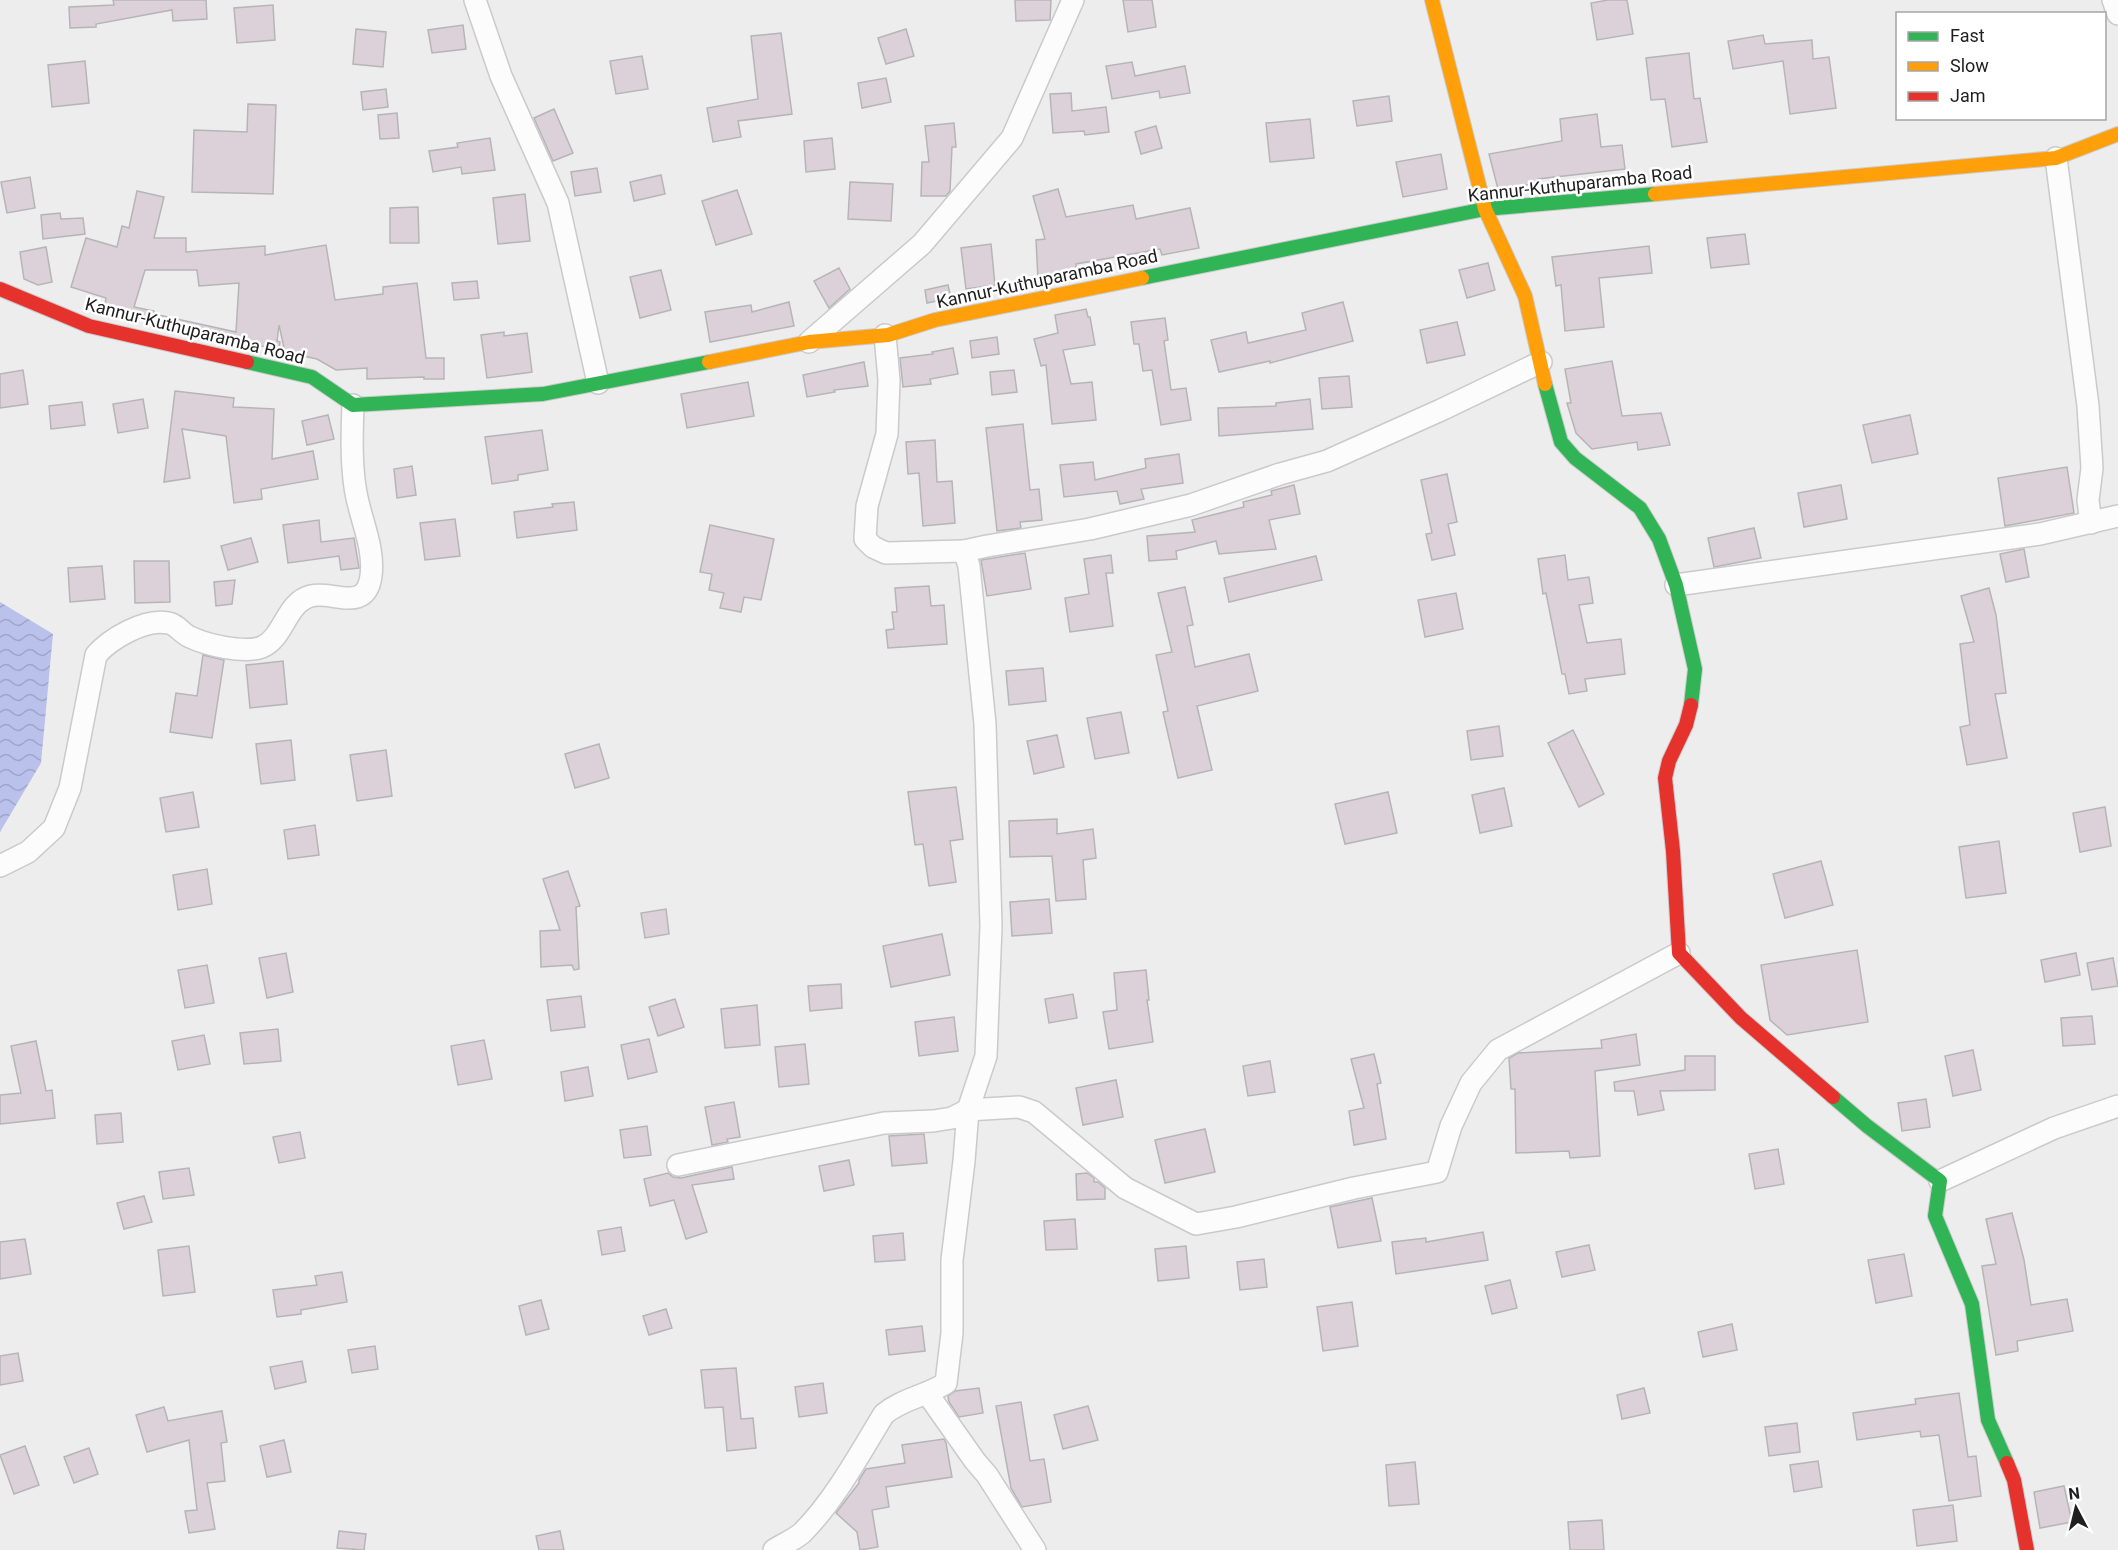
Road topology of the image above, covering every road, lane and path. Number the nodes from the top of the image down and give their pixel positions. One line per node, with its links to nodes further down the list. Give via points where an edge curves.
1 (475, 0): 13 (street, via 501,76 558,203)
2 (1073, 0): 11 (street, via 1012,138 922,244)
3 (1432, 0): 8 (main road)
4 (2113, 0): 5 (street)
5 (2118, 14)
6 (2118, 134): 7 (main road, Kannur-Kuthuparamba Road)
7 (2056, 158): 8 (main road, Kannur-Kuthuparamba Road); 16 (street, via 2088,406)
8 (1485, 209): 10 (main road, Kannur-Kuthuparamba Road, via 935,320); 12 (main road, via 1525,296)
9 (0, 289): 14 (main road, Kannur-Kuthuparamba Road, via 89,326 312,377)
10 (885, 335): 11 (main road, Kannur-Kuthuparamba Road); 17 (street, via 889,380 887,434 867,506 865,539 886,553)
11 (809, 342): 13 (main road, Kannur-Kuthuparamba Road)
12 (1541, 362): 17 (street, via 1327,461 1191,505 1090,529); 18 (main road, via 1561,442 1575,458 1640,508 1659,539)
13 (598, 383): 14 (main road, Kannur-Kuthuparamba Road, via 543,394)
14 (353, 405): 19 (street, via 355,487 369,543 371,578 364,591 357,598 310,596 286,618 270,642 260,648 215,645 188,637 163,622 120,635 105,645 96,656 70,788 54,828 28,852)
15 (2118, 516): 16 (street)
16 (2091, 523): 18 (street, via 2040,534)
17 (964, 551): 22 (street, via 969,567 985,724 991,926 986,1056)
18 (1676, 585): 20 (main road, via 1695,669 1686,725 1665,778)
19 (0, 866)
20 (1679, 953): 22 (street, via 1498,1050 1471,1083 1451,1126 1437,1172 1236,1217 1196,1224 1125,1188 1034,1112 1019,1107); 24 (main road, via 1741,1018 1868,1126)
21 (2118, 1106): 24 (street, via 2054,1128)
22 (968, 1110): 23 (street, via 952,1118 884,1123); 25 (street, via 952,1260 950,1364 946,1383)
23 (678, 1165)
24 (1940, 1181): 28 (main road, via 1935,1215 1972,1304 1988,1420 2014,1480)
25 (927, 1393): 26 (street, via 884,1414 815,1517 800,1534); 27 (street)
26 (774, 1550)
27 (1035, 1550)
28 (2027, 1550)

